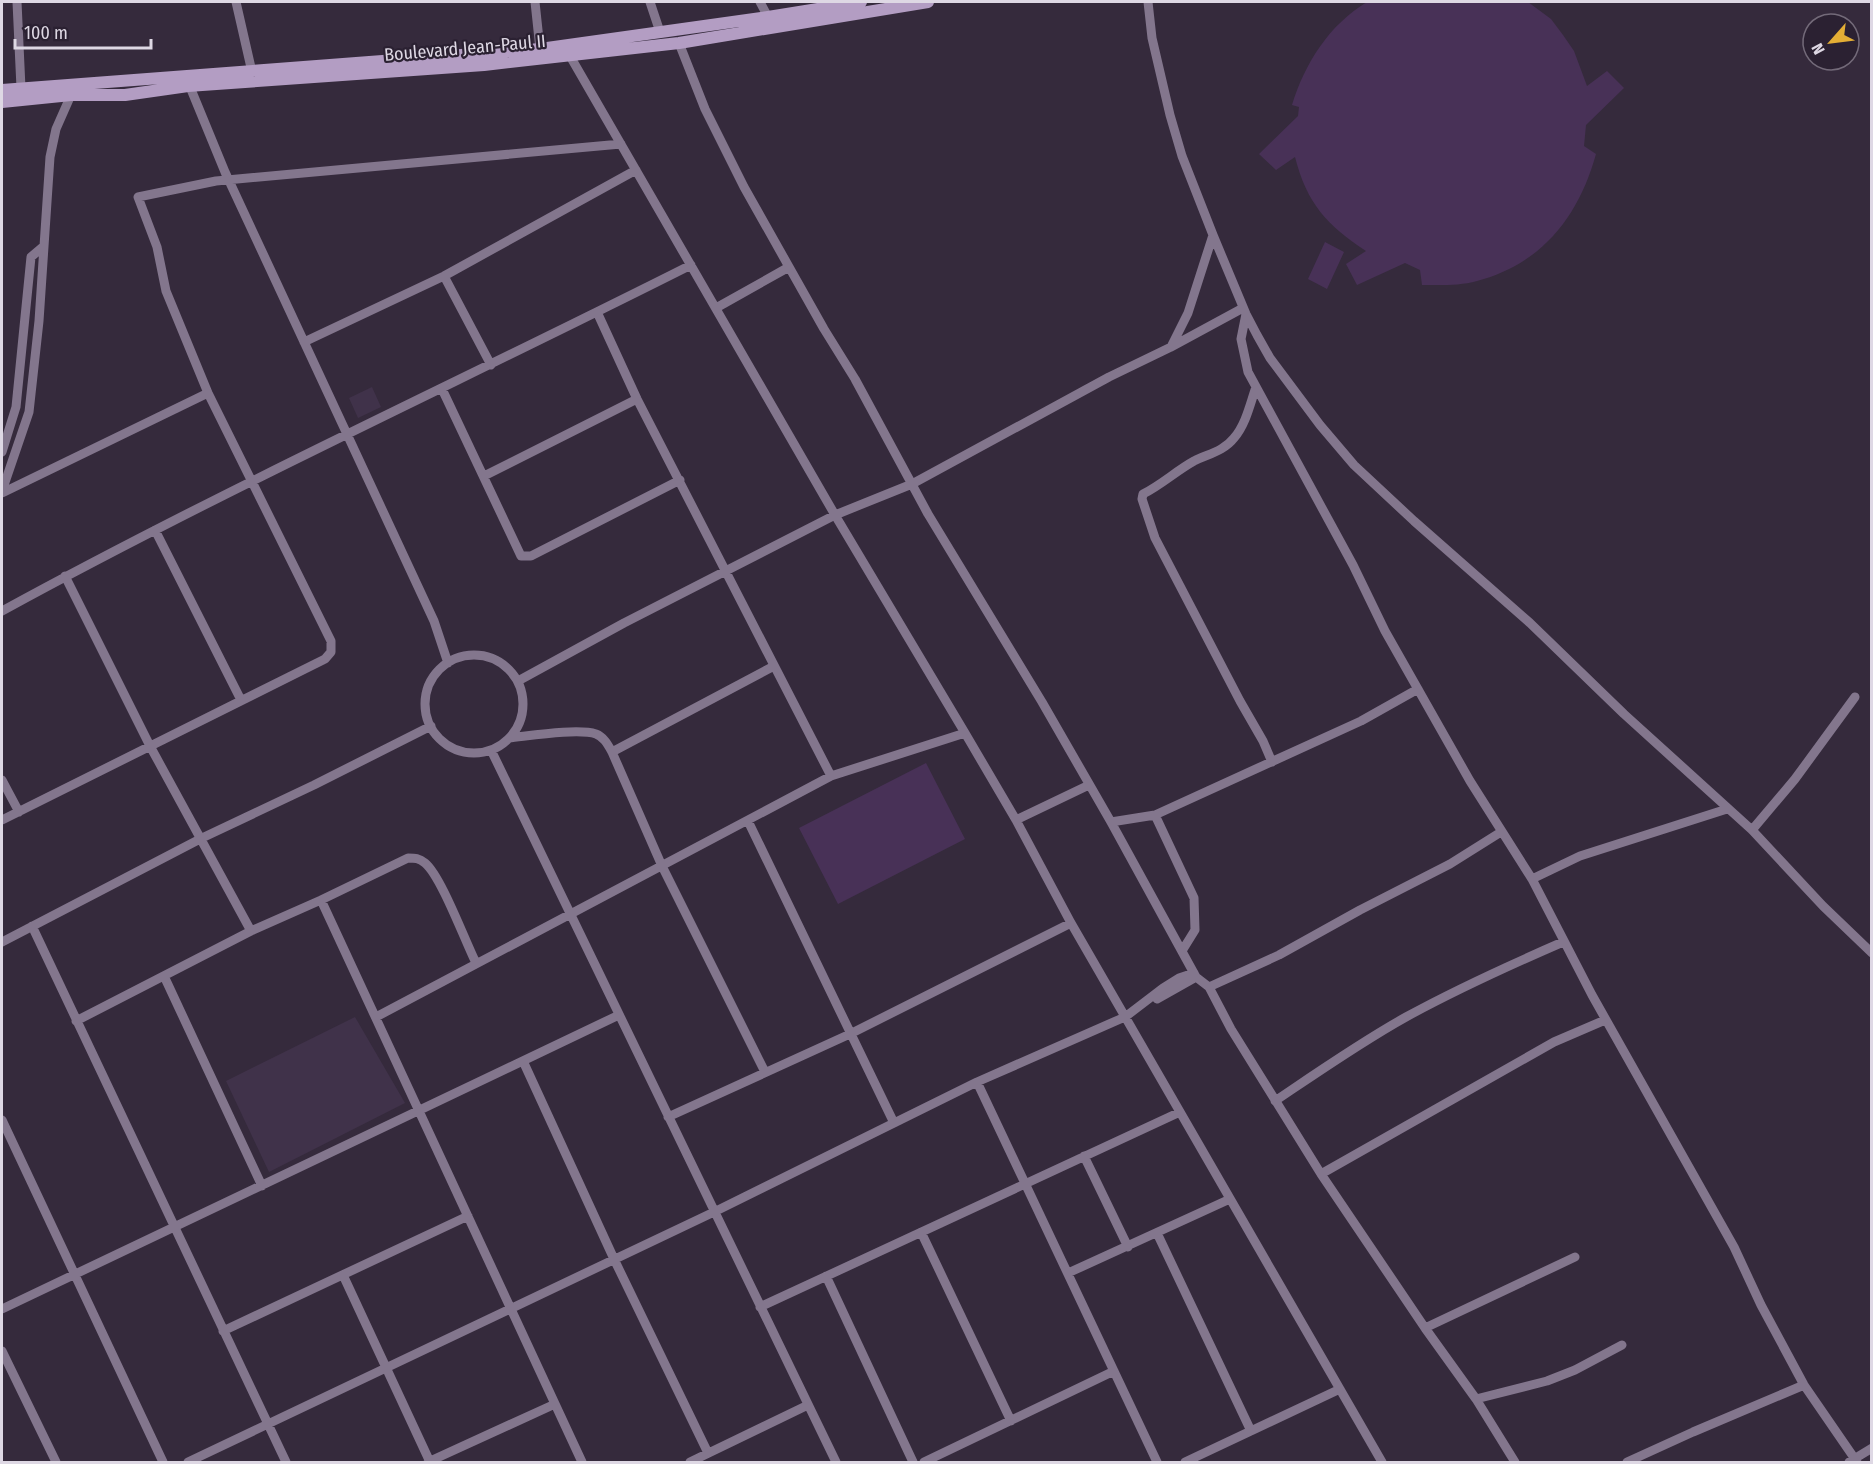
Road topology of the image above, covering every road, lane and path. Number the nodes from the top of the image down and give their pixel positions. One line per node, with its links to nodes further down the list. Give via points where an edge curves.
1 (17, 2): 17 (street)
2 (236, 2): 15 (street)
3 (534, 2): 13 (street)
4 (650, 2): 11 (street)
5 (760, 2): 10 (street)
6 (861, 2): 9 (main road, Boulevard Jean-Paul II)
7 (928, 2): 12 (main road, Boulevard Jean-Paul II)
8 (1148, 2): 24 (street, via 1170,116)
9 (843, 3): 10 (main road, Boulevard Jean-Paul II)
10 (768, 18): 11 (main road, Boulevard Jean-Paul II)
11 (660, 32): 14 (main road, Boulevard Jean-Paul II)
12 (679, 43): 14 (main road, Boulevard Jean-Paul II); 27 (street, via 725,150)
13 (540, 49): 14 (main road, Boulevard Jean-Paul II); 15 (main road, Boulevard Jean-Paul II)
14 (569, 51): 16 (main road, Boulevard Jean-Paul II, via 411,72); 21 (street)
15 (252, 72): 16 (main road, Boulevard Jean-Paul II)
16 (188, 81): 17 (main road, Boulevard Jean-Paul II); 19 (main road, Boulevard Jean-Paul II, via 125,95); 23 (street)
17 (21, 88): 18 (main road, Boulevard Jean-Paul II)
18 (2, 90)
19 (71, 95): 20 (main road, Boulevard Jean-Paul II); 25 (street, via 56,129 50,157)
20 (2, 102)
21 (621, 144): 22 (street); 23 (street)
22 (636, 170): 26 (street); 28 (street)
23 (228, 179): 32 (street); 37 (street, via 138,197 157,247 166,291)
24 (1212, 235): 30 (street); 33 (street, via 1188,313)
25 (44, 246): 40 (street, via 31,257 16,407); 45 (street, via 29,412)
26 (691, 265): 29 (street); 31 (street)
27 (789, 267): 29 (street); 44 (street)
28 (444, 276): 32 (street); 34 (street)
29 (716, 308): 46 (street)
30 (1244, 311): 33 (street); 35 (street, via 1241,339 1247,369); 67 (street, via 1270,358 1354,465)
31 (597, 312): 34 (street); 38 (street)
32 (304, 342): 39 (street)
33 (1171, 347): 44 (street)
34 (491, 365): 36 (street)
35 (1256, 387): 54 (street); 63 (street, via 1246,417 1227,446 1196,460 1143,494 1142,499 1155,538)
36 (442, 389): 39 (street); 41 (street)
37 (207, 393): 43 (street); 45 (street)
38 (637, 399): 41 (street); 42 (street)
39 (346, 434): 43 (street); 51 (street, via 434,621)
40 (2, 452)
41 (484, 476): 42 (street, via 524,558)
42 (680, 480): 48 (street)
43 (253, 482): 47 (street); 56 (street, via 331,642 331,652)
44 (912, 484): 46 (street); 66 (street)
45 (2, 492)
46 (835, 515): 48 (street); 58 (street)
47 (155, 530): 49 (street); 56 (street)
48 (726, 571): 52 (street); 53 (street)
49 (65, 576): 50 (street); 60 (street)
50 (2, 611)
51 (448, 663): 53 (street, via 462,656 494,659); 57 (street, via 436,672 429,685 426,713)
52 (774, 666): 62 (street); 64 (street)
53 (518, 681): 59 (street, via 523,711)
54 (1419, 689): 63 (street); 75 (street)
55 (1855, 697): 74 (street, via 1796,779)
56 (241, 700): 60 (street)
57 (431, 726): 61 (street, via 450,746 477,753); 76 (street)
58 (965, 733): 64 (street); 71 (street)
59 (509, 738): 61 (street); 62 (street, via 596,734)
60 (150, 746): 68 (street); 76 (street)
61 (491, 750): 80 (street)
62 (612, 752): 77 (street)
63 (1272, 762): 69 (street)
64 (831, 776): 72 (street)
65 (2, 780): 68 (street)
66 (1089, 784): 71 (street); 73 (street)
67 (1728, 809): 74 (street); 78 (street, via 1580,856)
68 (19, 812): 70 (street)
69 (1155, 815): 73 (street); 86 (street, via 1194,898 1195,930)
70 (2, 820)
71 (1016, 820): 81 (street)
72 (748, 821): 77 (street); 97 (street)
73 (1111, 822): 86 (street)
74 (1752, 830): 87 (street)
75 (1501, 832): 78 (street); 91 (street, via 1450,864)
76 (202, 838): 82 (street); 83 (street)
77 (662, 866): 80 (street); 99 (street)
78 (1532, 879): 85 (street)
79 (321, 900): 83 (street); 88 (street, via 408,858 417,858 436,877); 93 (street)
80 (570, 914): 88 (street); 92 (street)
81 (1071, 923): 94 (street); 97 (street)
82 (32, 926): 84 (street); 96 (street)
83 (251, 931): 90 (street)
84 (2, 942)
85 (1563, 942): 95 (street); 101 (street, via 1491,973 1405,1018)
86 (1182, 951): 89 (street)
87 (1872, 953)
88 (476, 963): 93 (street)
89 (1195, 975): 91 (street); 94 (street, via 1179,978)
90 (164, 976): 96 (street); 110 (street)
91 (1209, 987): 101 (street)
92 (619, 1015): 98 (street); 104 (street)
93 (375, 1017): 102 (street)
94 (1125, 1017): 100 (street); 103 (street)
95 (1605, 1020): 108 (street, via 1545,1047); 133 (street, via 1734,1247)
96 (76, 1021): 114 (street)
97 (850, 1034): 99 (street); 106 (street)
98 (523, 1061): 102 (street); 119 (street)
99 (765, 1072): 104 (street)
100 (977, 1082): 106 (street); 109 (street)
101 (1275, 1101): 108 (street)
102 (419, 1112): 110 (street); 113 (street)
103 (1180, 1112): 107 (street); 111 (street)
104 (668, 1117): 112 (street)
105 (2, 1120): 121 (street)
106 (894, 1123): 112 (street)
107 (1084, 1156): 109 (street); 117 (street)
108 (1321, 1174): 127 (street)
109 (1025, 1183): 115 (street); 120 (street)
110 (262, 1186): 114 (street)
111 (1230, 1199): 116 (street); 134 (street)
112 (714, 1212): 119 (street); 124 (street)
113 (468, 1216): 122 (street); 125 (street)
114 (174, 1227): 121 (street); 128 (street)
115 (921, 1232): 123 (street); 138 (street)
116 (1157, 1233): 117 (street); 140 (street)
117 (1128, 1247): 120 (street)
118 (1575, 1257): 127 (street)
119 (614, 1258): 125 (street); 142 (street)
120 (1068, 1273): 132 (street)
121 (74, 1275): 126 (street); 145 (street)
122 (343, 1275): 128 (street); 131 (street)
123 (826, 1276): 124 (street); 152 (street)
124 (760, 1307): 137 (street)
125 (511, 1308): 131 (street); 136 (street)
126 (2, 1309)
127 (1425, 1328): 135 (street)
128 (223, 1331): 139 (street)
129 (1622, 1345): 135 (street, via 1547,1381)
130 (2, 1351): 144 (street)
131 (386, 1369): 139 (street); 148 (street)
132 (1114, 1371): 138 (street); 154 (street)
133 (1804, 1385): 143 (street); 158 (street)
134 (1340, 1389): 140 (street); 156 (street)
135 (1476, 1399): 157 (street)
136 (555, 1404): 148 (street); 149 (street)
137 (808, 1405): 142 (street); 151 (street)
138 (1011, 1421): 153 (street)
139 (267, 1424): 146 (street); 147 (street)
140 (1251, 1431): 155 (street)
141 (1872, 1448): 143 (street)
142 (708, 1454): 150 (street)
143 (1854, 1461)
144 (56, 1462)
145 (163, 1462)
146 (188, 1462)
147 (286, 1462)
148 (429, 1462)
149 (582, 1462)
150 (690, 1462)
151 (836, 1462)
152 (913, 1462)
153 (924, 1462)
154 (1157, 1462)
155 (1185, 1462)
156 (1382, 1462)
157 (1515, 1462)
158 (1627, 1462)

